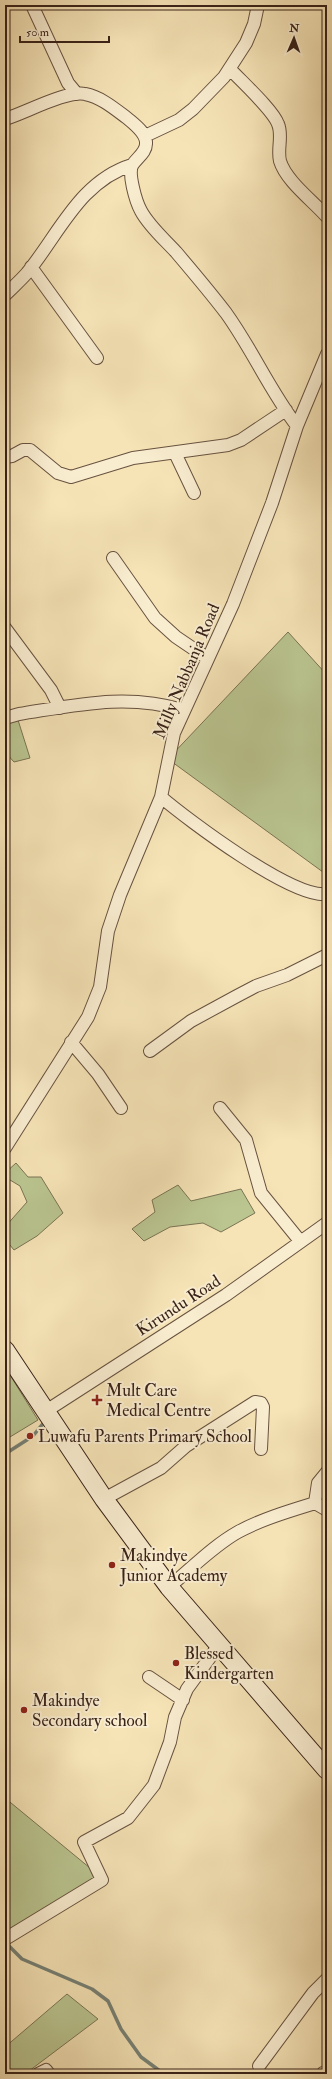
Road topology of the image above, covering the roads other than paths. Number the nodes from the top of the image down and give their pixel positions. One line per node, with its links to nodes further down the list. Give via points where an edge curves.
1 (32, 5): 4 (street, via 68,83)
2 (258, 5): 3 (street, via 246,43)
3 (230, 69): 6 (street, via 193,109 179,120); 8 (street, via 260,99 278,124 280,161 288,176)
4 (78, 94): 5 (street); 6 (street, via 96,97 132,122)
5 (5, 119)
6 (146, 136): 7 (street, via 144,152)
7 (132, 165): 9 (street, via 111,174 80,199); 13 (street, via 132,183 140,210 226,314 254,355)
8 (327, 217)
9 (31, 267): 10 (street); 12 (street)
10 (5, 295)
11 (327, 354): 14 (street, Milly Nabbanja Road)
12 (97, 358)
13 (286, 410): 14 (street); 15 (street, via 241,440 228,445)
14 (297, 426): 20 (street, Milly Nabbanja Road, via 272,502 233,604)
15 (175, 453): 16 (street, via 133,458 71,477 58,473 30,450); 17 (street)
16 (5, 456)
17 (194, 493)
18 (113, 558): 20 (street, via 155,618 176,637)
19 (5, 628): 21 (street, via 51,690)
20 (207, 658): 22 (street, Milly Nabbanja Road)
21 (60, 708): 22 (street, via 128,700 160,703); 23 (street)
22 (183, 710): 24 (street, Milly Nabbanja Road, via 173,739)
23 (5, 718)
24 (161, 797): 25 (street, via 220,842 255,864 313,893); 27 (street, Milly Nabbanja Road, via 120,895 108,931 96,999 88,1017)
25 (327, 894)
26 (327, 955): 28 (street, via 237,996 191,1021)
27 (71, 1042): 29 (street, via 98,1074); 31 (street, Milly Nabbanja Road)
28 (150, 1050)
29 (121, 1108)
30 (220, 1108): 33 (street, via 246,1140 261,1193)
31 (5, 1148)
32 (327, 1223): 33 (street, Kirundu Road)
33 (300, 1241): 35 (street, Kirundu Road, via 226,1295)
34 (5, 1350): 35 (main road)
35 (46, 1411): 38 (main road)
36 (261, 1449): 38 (street, via 263,1407 261,1403 255,1402 186,1446 161,1468)
37 (327, 1472): 39 (street, via 318,1483)
38 (104, 1499): 41 (main road)
39 (315, 1503): 40 (street); 41 (street, via 271,1517 237,1533)
40 (327, 1510)
41 (169, 1587): 42 (main road)
42 (219, 1645): 44 (street, via 198,1671); 45 (main road)
43 (149, 1677): 44 (street)
44 (183, 1700): 46 (street, via 175,1717 170,1742 154,1785 128,1818 84,1842 102,1880)
45 (327, 1770)
46 (6, 1939)
47 (327, 1979): 48 (street, via 313,1993)
48 (259, 2066)
49 (38, 2074): 50 (street, via 46,2070)
50 (49, 2074)

